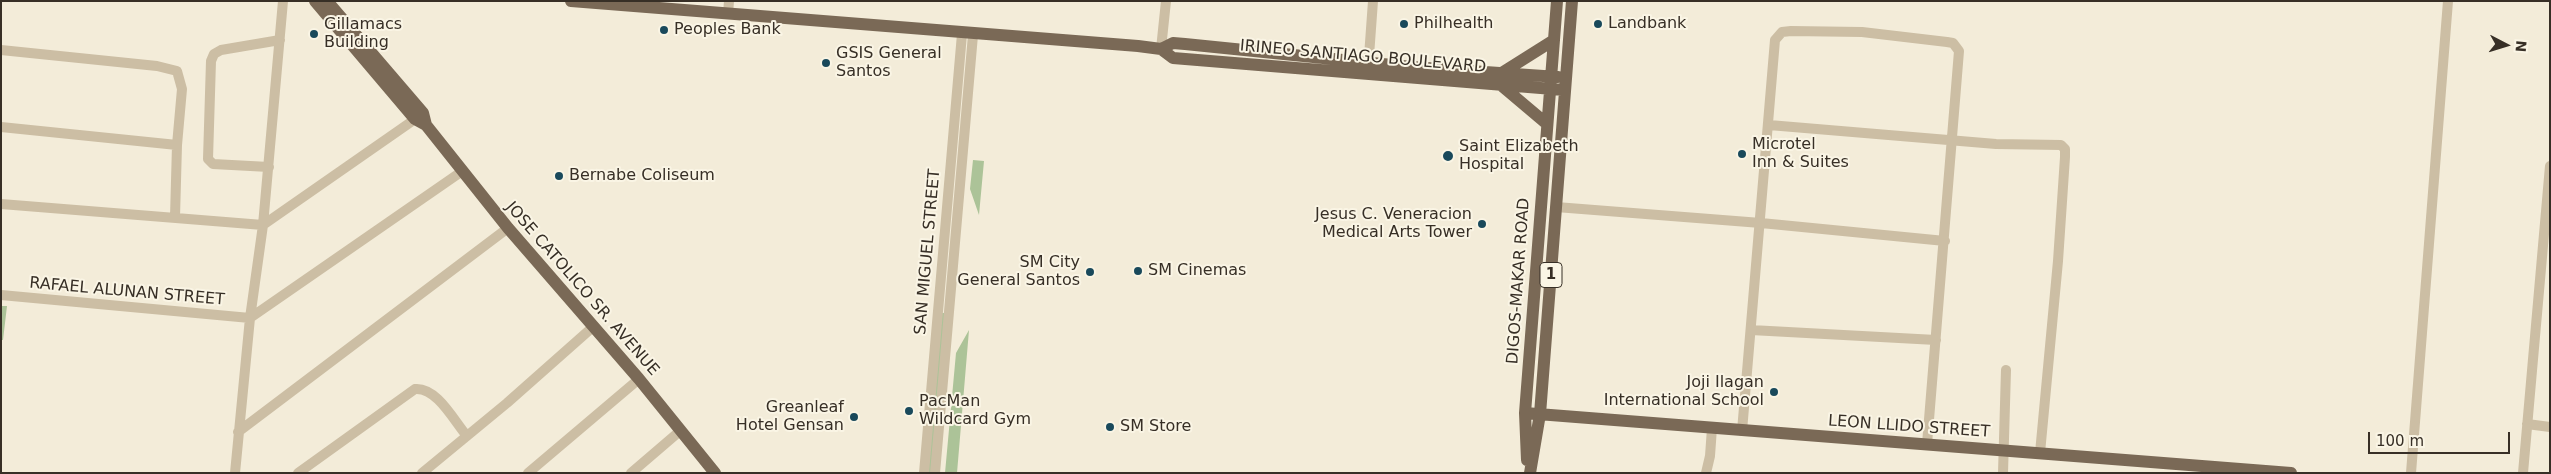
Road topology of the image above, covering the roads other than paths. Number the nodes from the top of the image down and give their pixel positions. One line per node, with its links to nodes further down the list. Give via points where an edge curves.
1 (283, 1): 13 (street)
2 (315, 1): 21 (main road, JOSE CATOLICO SR. AVENUE)
3 (327, 1): 10 (main road, JOSE CATOLICO SR. AVENUE)
4 (571, 1): 11 (main road, IRINEO SANTIAGO BOULEVARD)
5 (1166, 1): 15 (street)
6 (1373, 1): 17 (street)
7 (1557, 1): 14 (main road, DIGOS-MAKAR ROAD / 1)
8 (1572, 1): 20 (main road, DIGOS-MAKAR ROAD / 1)
9 (2448, 1): 70 (street)
10 (339, 7): 21 (main road, JOSE CATOLICO SR. AVENUE)
11 (728, 8): 12 (main road, IRINEO SANTIAGO BOULEVARD)
12 (967, 34): 15 (main road, IRINEO SANTIAGO BOULEVARD); 65 (street, SAN MIGUEL STREET); 66 (street, SAN MIGUEL STREET)
13 (280, 40): 28 (street); 28 (street, via 221,50 211,61 208,159 213,164)
14 (1554, 40): 18 (main road); 19 (main road, DIGOS-MAKAR ROAD / 1)
15 (1161, 49): 17 (main road, IRINEO SANTIAGO BOULEVARD, via 1173,58)
16 (1, 50): 26 (street, via 173,70 179,75 182,88)
17 (1368, 68): 18 (main road, IRINEO SANTIAGO BOULEVARD)
18 (1500, 79): 19 (main road, IRINEO SANTIAGO BOULEVARD); 22 (main road)
19 (1550, 83): 20 (main road, IRINEO SANTIAGO BOULEVARD); 22 (main road, DIGOS-MAKAR ROAD / 1)
20 (1566, 84): 32 (main road, DIGOS-MAKAR ROAD / 1)
21 (421, 119): 29 (main road, JOSE CATOLICO SR. AVENUE); 35 (street)
22 (1547, 124): 46 (main road, DIGOS-MAKAR ROAD / 1)
23 (1769, 125): 25 (street); 25 (street, via 1774,48 1779,35 1804,30 1862,32 1947,42 1956,46 1959,61); 34 (street)
24 (1, 127): 26 (street)
25 (1952, 140): 37 (street); 57 (street, via 2014,145 2053,144 2065,149)
26 (177, 145): 33 (street)
27 (2550, 166): 30 (street)
28 (269, 167): 35 (street)
29 (461, 172): 36 (main road, JOSE CATOLICO SR. AVENUE); 40 (street)
30 (2548, 202): 38 (street)
31 (1, 204): 33 (street)
32 (1556, 207): 34 (street); 47 (main road, DIGOS-MAKAR ROAD / 1)
33 (175, 217): 35 (street)
34 (1761, 223): 37 (street); 42 (street)
35 (263, 225): 40 (street)
36 (508, 228): 41 (main road, JOSE CATOLICO SR. AVENUE); 53 (street)
37 (1944, 241): 43 (street)
38 (2545, 263): 48 (street)
39 (1, 295): 40 (street, RAFAEL ALUNAN STREET)
40 (250, 318): 53 (street)
41 (594, 326): 45 (main road, JOSE CATOLICO SR. AVENUE); 54 (street)
42 (1751, 330): 43 (street); 52 (street)
43 (1936, 340): 55 (street)
44 (2006, 370): 56 (street)
45 (639, 379): 51 (main road, JOSE CATOLICO SR. AVENUE); 62 (street)
46 (1525, 413): 47 (main road, LEON LLIDO STREET); 67 (main road, DIGOS-MAKAR ROAD / 1)
47 (1540, 414): 50 (main road, LEON LLIDO STREET); 67 (main road, DIGOS-MAKAR ROAD / 1)
48 (2527, 424): 49 (street); 71 (street)
49 (2550, 427)
50 (1712, 428): 52 (main road, LEON LLIDO STREET); 68 (street)
51 (680, 431): 63 (street); 64 (main road, JOSE CATOLICO SR. AVENUE)
52 (1742, 431): 55 (main road, LEON LLIDO STREET)
53 (238, 432): 59 (street)
54 (467, 436): 60 (street, via 432,393 415,389); 61 (street)
55 (1927, 444): 56 (main road, LEON LLIDO STREET)
56 (2004, 450): 57 (main road, LEON LLIDO STREET); 69 (street)
57 (2040, 453): 58 (main road, LEON LLIDO STREET)
58 (2283, 472)
59 (235, 473)
60 (298, 473)
61 (422, 473)
62 (528, 473)
63 (631, 473)
64 (715, 473)
65 (924, 473)
66 (935, 473)
67 (1528, 473)
68 (1706, 473)
69 (2003, 473)
70 (2411, 473)
71 (2523, 473)

